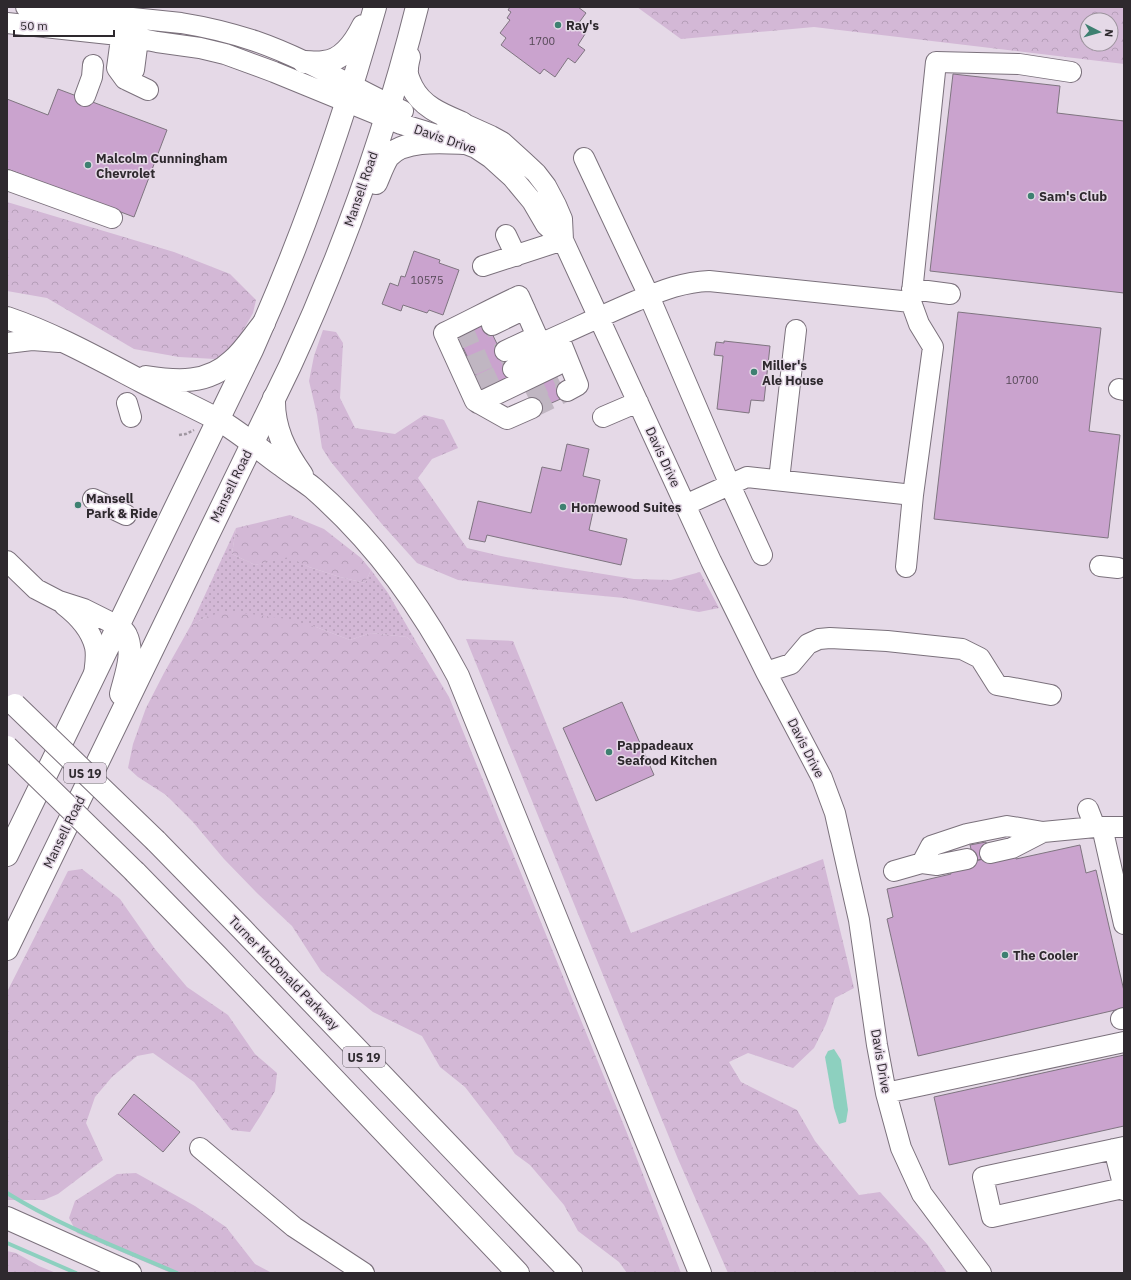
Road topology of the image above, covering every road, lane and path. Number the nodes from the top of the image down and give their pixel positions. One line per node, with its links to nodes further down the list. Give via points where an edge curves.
1 (26, 7): 4 (street)
2 (374, 7): 6 (main road, via 357,39 338,58 324,62); 10 (main road)
3 (417, 8): 12 (main road, Mansell Road); 13 (main road, via 408,77 415,92 430,108)
4 (131, 20): 5 (street); 6 (street, via 205,27 256,42); 9 (street, via 137,47 134,70 125,79); 10 (street, via 157,42 225,54 268,70)
5 (7, 24)
6 (304, 62): 10 (street)
7 (93, 65): 11 (street, via 92,77)
8 (1071, 72): 26 (street, via 1019,64 936,62)
9 (148, 90)
10 (350, 93): 12 (street, Davis Drive); 29 (main road, via 312,206)
11 (85, 96)
12 (388, 111): 13 (street, Davis Drive, via 404,112 431,120); 21 (main road, Mansell Road)
13 (462, 133): 15 (street, Davis Drive, via 491,136 502,142); 16 (street, Davis Drive, via 476,148); 21 (main road, via 433,142 415,144 389,156 358,231)
14 (584, 158): 25 (street)
15 (524, 162): 16 (street); 20 (street, Davis Drive, via 546,186 556,205 562,219)
16 (512, 177): 20 (street, Davis Drive, via 532,201 546,225)
17 (7, 180): 18 (street)
18 (112, 218)
19 (506, 235): 22 (street)
20 (563, 240): 22 (street); 27 (street, Davis Drive)
21 (338, 255): 36 (main road, Mansell Road, via 312,318)
22 (516, 256): 23 (street)
23 (483, 266)
24 (950, 294): 26 (street)
25 (649, 296): 26 (street, via 693,282 709,281); 27 (street); 44 (street)
26 (911, 296): 46 (street, via 919,324 933,346)
27 (598, 317): 31 (street); 38 (street, Davis Drive)
28 (7, 318): 33 (main road)
29 (264, 323): 35 (main road, via 232,362 209,376 180,381); 40 (main road)
30 (796, 330): 43 (street)
31 (544, 342): 31 (street, via 501,343); 34 (street); 34 (street, via 483,312 478,317 444,333)
32 (7, 343): 33 (street, via 44,340)
33 (69, 343): 35 (main road)
34 (465, 368): 37 (street)
35 (129, 374): 40 (main road)
36 (274, 398): 42 (main road, Mansell Road); 45 (main road, via 274,410 281,439 292,460)
37 (529, 400)
38 (638, 402): 39 (street); 48 (street, Davis Drive)
39 (603, 417)
40 (208, 424): 41 (path); 42 (main road); 54 (main road)
41 (179, 435)
42 (252, 443): 45 (main road); 59 (main road, Mansell Road)
43 (779, 480): 44 (street, via 747,477); 46 (street)
44 (730, 485): 48 (street); 50 (street)
45 (312, 487): 81 (main road, via 357,531 402,584 440,642 458,676)
46 (913, 495): 52 (street)
47 (93, 499): 49 (street)
48 (685, 505): 55 (street, Davis Drive)
49 (126, 515)
50 (762, 555)
51 (7, 561): 53 (street, via 36,589)
52 (906, 567)
53 (59, 601): 54 (street, via 84,609); 56 (street, via 90,633 95,647)
54 (118, 626): 56 (main road); 59 (main road, via 126,634 130,644 130,657)
55 (766, 672): 57 (street, via 791,664 808,644 819,639 887,641 962,649 980,658 997,685); 72 (street, Davis Drive, via 822,778 836,813 859,920)
56 (94, 675): 65 (main road)
57 (1051, 695)
58 (11, 701): 80 (main road, Turner McDonald Parkway / US 19, bridge, via 156,841)
59 (111, 735): 70 (main road, Mansell Road)
60 (7, 747): 79 (main road, US 19, bridge, via 217,956)
61 (1095, 821): 62 (street); 63 (street); 69 (street)
62 (1124, 827)
63 (1043, 832): 64 (street, via 1012,848); 67 (street, via 1007,826 967,834 931,846)
64 (990, 853)
65 (7, 855)
66 (967, 858): 67 (street, via 937,865)
67 (922, 863): 68 (street)
68 (894, 871)
69 (1124, 924)
70 (7, 949)
71 (1124, 1042): 72 (street)
72 (886, 1093): 82 (street, Davis Drive, via 901,1148 922,1194)
73 (200, 1148): 78 (street, via 294,1227)
74 (1119, 1148): 75 (street); 75 (street, via 983,1177 992,1217)
75 (1124, 1189)
76 (7, 1218): 77 (main road)
77 (130, 1273)
78 (364, 1273)
79 (518, 1273)
80 (571, 1273)
81 (700, 1273)
82 (981, 1273)

